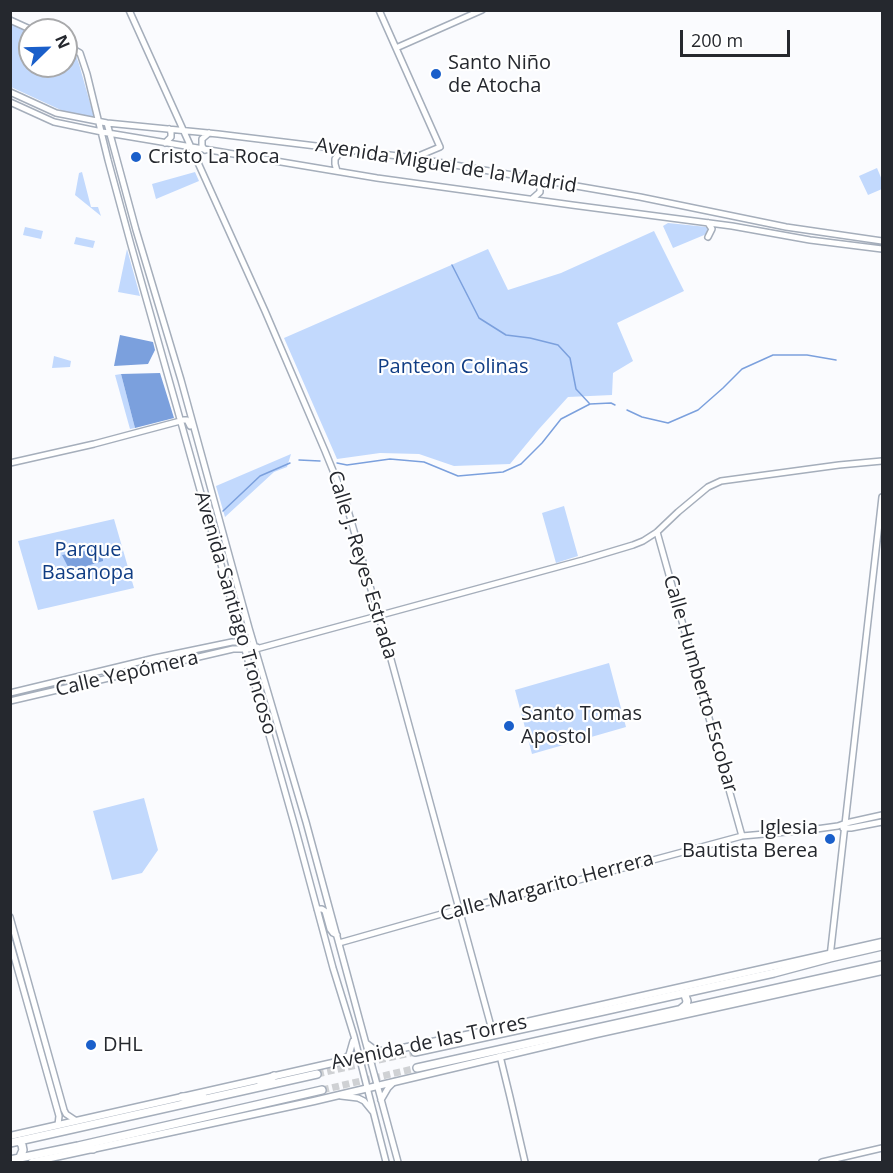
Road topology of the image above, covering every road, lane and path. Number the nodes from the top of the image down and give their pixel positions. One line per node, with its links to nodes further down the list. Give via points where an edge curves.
1 (129, 10): 11 (main road, Calle J. Reyes Estrada)
2 (379, 10): 4 (main road)
3 (482, 10): 4 (main road)
4 (396, 48): 21 (main road, via 440,147)
5 (78, 52): 8 (main road, Avenida Santiago Troncoso)
6 (10, 92): 8 (main road, Avenida Miguel de la Madrid, via 56,113)
7 (10, 102): 12 (main road, Avenida Miguel de la Madrid, via 54,122)
8 (100, 122): 9 (main road, Avenida Miguel de la Madrid); 12 (main road, Avenida Santiago Troncoso)
9 (107, 123): 10 (main road, Avenida Miguel de la Madrid); 15 (main road, Avenida Santiago Troncoso)
10 (169, 129): 11 (main road, Avenida Miguel de la Madrid); 16 (main road, via 171,137)
11 (183, 130): 13 (main road, Avenida Miguel de la Madrid); 17 (main road, via 184,138); 18 (main road, Calle J. Reyes Estrada)
12 (102, 132): 15 (main road, Avenida Miguel de la Madrid); 25 (main road, Avenida Santiago Troncoso)
13 (201, 132): 14 (main road, Avenida Miguel de la Madrid); 18 (main road, via 191,137)
14 (208, 133): 19 (main road, via 202,139); 20 (main road, Avenida Miguel de la Madrid)
15 (110, 134): 16 (main road, Avenida Miguel de la Madrid); 27 (main road, Avenida Santiago Troncoso)
16 (165, 143): 17 (main road, Avenida Miguel de la Madrid)
17 (176, 145): 18 (main road, Avenida Miguel de la Madrid)
18 (191, 147): 19 (main road, Avenida Miguel de la Madrid); 37 (main road, Calle J. Reyes Estrada, via 333,469)
19 (205, 150): 22 (main road, Avenida Miguel de la Madrid)
20 (344, 150): 21 (main road, Avenida Miguel de la Madrid); 22 (main road, via 335,159)
21 (414, 158): 23 (main road, Avenida Miguel de la Madrid)
22 (337, 171): 24 (main road, Avenida Miguel de la Madrid)
23 (537, 180): 24 (main road, via 540,192); 29 (main road, Avenida Miguel de la Madrid, via 786,228)
24 (532, 199): 26 (main road, Avenida Miguel de la Madrid)
25 (118, 200): 27 (main road, via 124,199); 31 (main road, Avenida Santiago Troncoso)
26 (708, 223): 28 (main road, via 712,231); 30 (main road, Avenida Miguel de la Madrid)
27 (136, 230): 32 (main road, Avenida Santiago Troncoso)
28 (708, 237)
29 (882, 240)
30 (882, 249)
31 (181, 422): 32 (main road, via 188,421); 34 (main road); 39 (main road, Avenida Santiago Troncoso)
32 (201, 455): 38 (main road, Avenida Santiago Troncoso)
33 (882, 461): 36 (main road, Calle Yepómera, via 716,483)
34 (10, 463)
35 (882, 497): 47 (main road)
36 (657, 532): 37 (main road, Calle Yepómera, via 633,545); 48 (main road, Calle Humberto Escobar)
37 (379, 616): 40 (main road, Calle Yepómera); 50 (main road, Calle J. Reyes Estrada)
38 (249, 628): 39 (main road); 40 (main road, Avenida Santiago Troncoso)
39 (242, 642): 40 (main road); 41 (main road); 42 (main road, Avenida Santiago Troncoso); 43 (main road, Calle Yepómera, via 155,658)
40 (257, 648): 42 (main road, Calle Yepómera); 52 (main road, Avenida Santiago Troncoso)
41 (233, 649): 42 (main road, Calle Yepómera); 44 (main road, Calle Yepómera)
42 (245, 649): 49 (main road, Avenida Santiago Troncoso)
43 (10, 693)
44 (10, 701)
45 (882, 815): 47 (main road)
46 (882, 822): 47 (main road)
47 (846, 826): 48 (main road, Calle Margarito Herrera); 56 (main road)
48 (742, 836): 50 (main road, Calle Margarito Herrera)
49 (317, 909): 52 (main road, via 325,911 330,928); 59 (main road, Avenida Santiago Troncoso)
50 (459, 909): 54 (main road, Calle Margarito Herrera); 66 (main road, Calle J. Reyes Estrada)
51 (10, 917): 89 (main road)
52 (337, 935): 54 (main road, Avenida Santiago Troncoso)
53 (10, 942): 91 (main road)
54 (339, 943): 58 (main road, Avenida Santiago Troncoso)
55 (882, 944): 56 (highway, Avenida de las Torres); 56 (main road, Avenida de las Torres)
56 (830, 956): 61 (highway, Avenida de las Torres); 66 (main road, Avenida de las Torres)
57 (882, 965): 63 (highway, Avenida de las Torres)
58 (345, 966): 59 (main road); 69 (main road, Avenida Santiago Troncoso)
59 (333, 968): 68 (main road, Avenida Santiago Troncoso)
60 (882, 971): 70 (main road, Avenida de las Torres)
61 (721, 984): 62 (highway, Avenida de las Torres); 63 (highway, via 713,995)
62 (682, 993): 64 (highway, via 687,1001); 65 (highway, Avenida de las Torres)
63 (718, 1001): 64 (highway, Avenida de las Torres)
64 (681, 1009): 67 (highway, Avenida de las Torres)
65 (526, 1028): 66 (highway); 72 (highway, Avenida de las Torres)
66 (496, 1029): 71 (main road, Avenida de las Torres)
67 (575, 1033): 70 (highway); 77 (highway, Avenida de las Torres)
68 (354, 1036): 75 (main road, Avenida Santiago Troncoso); 76 (main road, via 349,1054)
69 (366, 1043): 71 (main road); 73 (main road, Avenida Santiago Troncoso)
70 (557, 1043): 74 (main road, Avenida de las Torres)
71 (385, 1052): 73 (main road, Avenida de las Torres)
72 (415, 1052)
73 (369, 1055): 75 (main road, Avenida de las Torres); 82 (main road, Avenida Santiago Troncoso)
74 (500, 1056): 80 (main road, Avenida de las Torres); 108 (main road)
75 (359, 1057): 76 (main road, Avenida de las Torres); 81 (main road, Avenida Santiago Troncoso)
76 (340, 1061): 79 (main road, Avenida de las Torres)
77 (417, 1068)
78 (317, 1074): 83 (highway, Avenida de las Torres)
79 (274, 1076): 83 (highway); 86 (main road, Avenida de las Torres)
80 (395, 1081): 82 (main road, Avenida de las Torres); 88 (main road)
81 (367, 1084): 82 (main road, Avenida de las Torres); 85 (main road, Avenida de las Torres); 90 (main road, Avenida Santiago Troncoso)
82 (377, 1086): 88 (main road, Avenida Santiago Troncoso)
83 (255, 1088): 87 (highway, Avenida de las Torres)
84 (322, 1090): 98 (highway, Avenida de las Torres)
85 (336, 1095): 90 (main road, via 358,1098); 101 (main road, Avenida de las Torres)
86 (182, 1097): 87 (highway); 92 (main road, Avenida de las Torres)
87 (218, 1097): 95 (highway, Avenida de las Torres)
88 (381, 1100): 107 (main road, Avenida Santiago Troncoso)
89 (66, 1114): 91 (main road); 92 (main road)
90 (375, 1115): 99 (main road, Avenida Santiago Troncoso)
91 (59, 1116): 93 (main road)
92 (75, 1120): 93 (main road, Avenida de las Torres)
93 (58, 1125): 94 (main road, Avenida de las Torres)
94 (10, 1136)
95 (37, 1137): 96 (highway, Avenida de las Torres); 102 (highway, via 33,1146)
96 (19, 1141): 97 (highway, Avenida de las Torres); 103 (highway, via 23,1150)
97 (10, 1143)
98 (78, 1146): 101 (highway); 102 (highway, Avenida de las Torres)
99 (383, 1148): 106 (main road, Avenida Santiago Troncoso); 107 (main road, via 391,1149)
100 (882, 1148): 109 (main road)
101 (93, 1149): 105 (main road, Avenida de las Torres)
102 (38, 1154): 103 (highway, Avenida de las Torres)
103 (20, 1157): 104 (highway, Avenida de las Torres)
104 (10, 1160)
105 (32, 1162)
106 (386, 1162)
107 (398, 1162)
108 (525, 1162)
109 (822, 1162)

